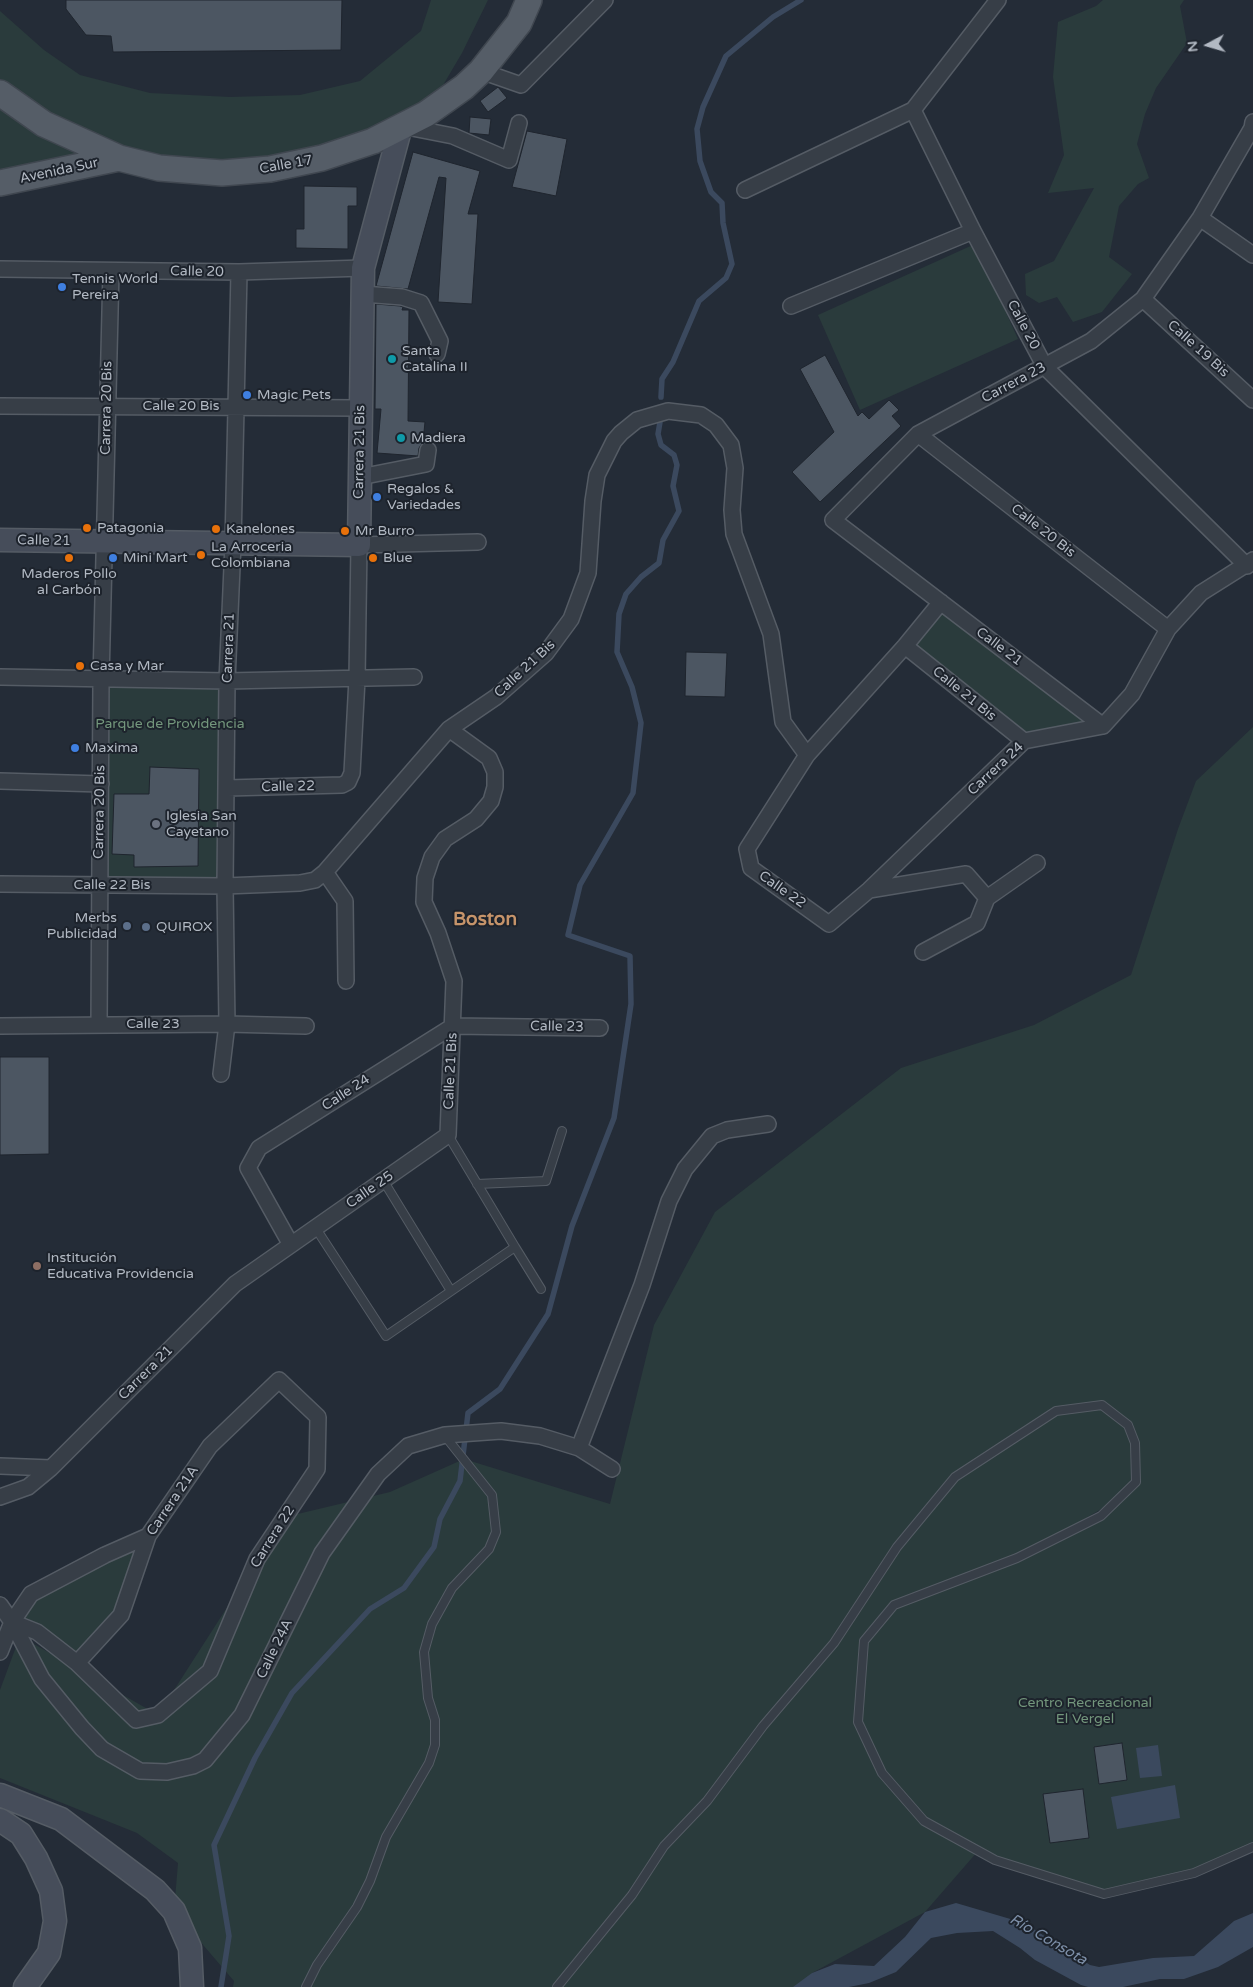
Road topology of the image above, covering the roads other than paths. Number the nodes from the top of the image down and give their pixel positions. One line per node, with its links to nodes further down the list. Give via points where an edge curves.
1 (529, 0): 4 (main road, Calle 17, via 519,23)
2 (605, 0): 4 (street, via 521,85)
3 (998, 0): 6 (street)
4 (482, 71): 8 (main road, Calle 17, via 426,114)
5 (0, 93): 10 (main road, Calle 17, via 44,124)
6 (913, 110): 12 (street); 14 (street, Calle 20)
7 (519, 123): 8 (street, via 510,160 453,136)
8 (402, 126): 10 (main road, Calle 17, via 373,141 322,158 270,169 204,172 159,168); 16 (main road, Carrera 21 Bis)
9 (1253, 126): 13 (street, Carrera 23)
10 (119, 158): 11 (main road, Avenida Sur)
11 (0, 183)
12 (745, 190)
13 (1200, 218): 15 (street); 21 (street, Carrera 23)
14 (973, 231): 22 (street); 24 (street, Calle 20)
15 (1253, 255)
16 (363, 268): 19 (street, Calle 20); 20 (main road, Carrera 21 Bis)
17 (0, 269): 18 (street, Calle 20)
18 (111, 271): 19 (street, Calle 20); 28 (street, Carrera 20 Bis)
19 (239, 272): 27 (street, Carrera 21)
20 (363, 294): 23 (street, via 402,297 421,303 440,341); 29 (main road, Carrera 21 Bis)
21 (1143, 299): 24 (street, Carrera 23, via 1092,341); 25 (street, Calle 19 Bis)
22 (791, 306)
23 (437, 354)
24 (1045, 367): 30 (street, Carrera 23); 38 (street, Calle 20)
25 (1253, 400)
26 (0, 406): 28 (street, Calle 20 Bis)
27 (236, 406): 28 (street, Calle 20 Bis); 29 (street, Calle 20 Bis); 36 (street, Carrera 21)
28 (107, 407): 34 (street, Carrera 20 Bis)
29 (361, 408): 32 (main road, Carrera 21 Bis)
30 (918, 434): 39 (street, Carrera 23, via 833,520); 40 (street, Calle 20 Bis)
31 (428, 450): 32 (street, via 426,464)
32 (360, 477): 37 (main road, Carrera 21 Bis)
33 (0, 540): 34 (main road, Calle 21)
34 (104, 542): 36 (main road, Calle 21); 45 (street, Carrera 20 Bis)
35 (478, 542): 37 (street, Calle 21)
36 (233, 544): 37 (main road, Calle 21); 46 (street, Carrera 21)
37 (359, 545): 44 (street, Carrera 21 Bis)
38 (1250, 563): 40 (street, via 1201,593)
39 (941, 602): 41 (street); 47 (street, Calle 21)
40 (1168, 629): 47 (street, via 1132,694)
41 (904, 646): 49 (street, Calle 21 Bis); 50 (street)
42 (0, 676): 45 (street)
43 (414, 677): 44 (street)
44 (356, 679): 46 (street); 52 (street, Carrera 21 Bis, via 352,773)
45 (101, 680): 46 (street); 53 (street, Carrera 20 Bis)
46 (227, 681): 54 (street, Carrera 21)
47 (1103, 726): 49 (street, Carrera 24)
48 (448, 729): 50 (street, Calle 21 Bis, via 496,698 556,642 578,604 588,573 593,500 601,463 621,432 637,420 668,411 709,420 716,425 734,453 734,534 771,634 783,722); 56 (street); 69 (street, Calle 21 Bis, via 489,758 495,787 491,801 476,819 445,839 432,857 424,878 424,902 454,981)
49 (1024, 741): 60 (street, Carrera 24)
50 (807, 755): 62 (street, Calle 22, via 747,849 751,868)
51 (0, 781): 53 (street)
52 (348, 782): 54 (street, Calle 22, via 342,786)
53 (101, 784): 58 (street, Carrera 20 Bis)
54 (227, 788): 59 (street, Carrera 21)
55 (1037, 863): 61 (street)
56 (325, 872): 59 (street, Calle 22 Bis, via 315,880 300,883); 64 (street, via 345,901)
57 (0, 884): 58 (street, Calle 22 Bis)
58 (99, 885): 59 (street, Calle 22 Bis); 65 (street, Carrera 20 Bis)
59 (225, 886): 66 (street, Carrera 21)
60 (869, 890): 61 (street, via 966,874); 62 (street, Carrera 24)
61 (987, 898): 63 (street, via 977,923)
62 (829, 924)
63 (923, 952)
64 (346, 981)
65 (99, 1024): 66 (street, Calle 23); 67 (street, Calle 23)
66 (227, 1024): 68 (street, Calle 23); 71 (street, Carrera 21)
67 (0, 1026)
68 (306, 1026)
69 (453, 1026): 70 (street, Calle 23); 74 (street, Calle 21 Bis); 78 (street, Calle 24, via 259,1148 248,1168)
70 (600, 1028)
71 (221, 1074)
72 (768, 1124): 84 (street, via 727,1130 712,1136 685,1169 669,1201 642,1285)
73 (562, 1132): 76 (lane, via 546,1181)
74 (448, 1135): 75 (street, Calle 25); 76 (lane)
75 (383, 1180): 77 (street, Calle 25); 81 (lane)
76 (477, 1184): 79 (lane)
77 (315, 1227): 78 (street, Calle 25); 81 (lane, via 386,1336)
78 (290, 1243): 86 (street, Carrera 21, via 236,1284)
79 (515, 1247): 80 (lane); 81 (lane)
80 (541, 1289)
81 (451, 1291)
82 (279, 1380): 89 (street, Carrera 21A, via 210,1446); 93 (street, Carrera 22, via 318,1417 317,1470 257,1559 210,1671 158,1715 136,1720)
83 (445, 1435): 84 (street, Calle 24A, via 501,1431 540,1436); 91 (street, Calle 24A, via 408,1446 378,1474 322,1553 242,1715 219,1746 205,1760 193,1766 167,1772 140,1771 102,1750 42,1679); 99 (lane, via 492,1495 496,1532 488,1549 452,1588 432,1624 424,1652 428,1698 435,1720 435,1745 429,1763 386,1837 357,1907 317,1965)
84 (579, 1448): 87 (street, Calle 24A)
85 (0, 1466): 86 (street)
86 (52, 1468): 88 (street, Carrera 21, via 28,1487)
87 (612, 1469)
88 (0, 1497)
89 (148, 1536): 91 (street, via 31,1594); 93 (street, Carrera 21A, via 121,1615)
90 (0, 1605): 91 (street, Calle 24A)
91 (12, 1622): 92 (street); 93 (street, via 37,1632)
92 (0, 1652)
93 (77, 1663)
94 (0, 1795): 98 (main road, via 60,1819 155,1890 174,1912 190,1948)
95 (0, 1820): 97 (main road, via 21,1834 51,1890 55,1921 49,1953)
96 (1253, 1848): 100 (lane, via 1194,1873 1104,1894 995,1860 924,1821 882,1773 858,1722 864,1641 894,1605 1017,1558 1101,1516 1136,1482 1135,1443 1128,1425 1102,1405 1056,1411 955,1477 897,1547 834,1643 763,1726 708,1801 664,1846 632,1895)
97 (25, 1987)
98 (192, 1987)
99 (306, 1987)
100 (557, 1987)

